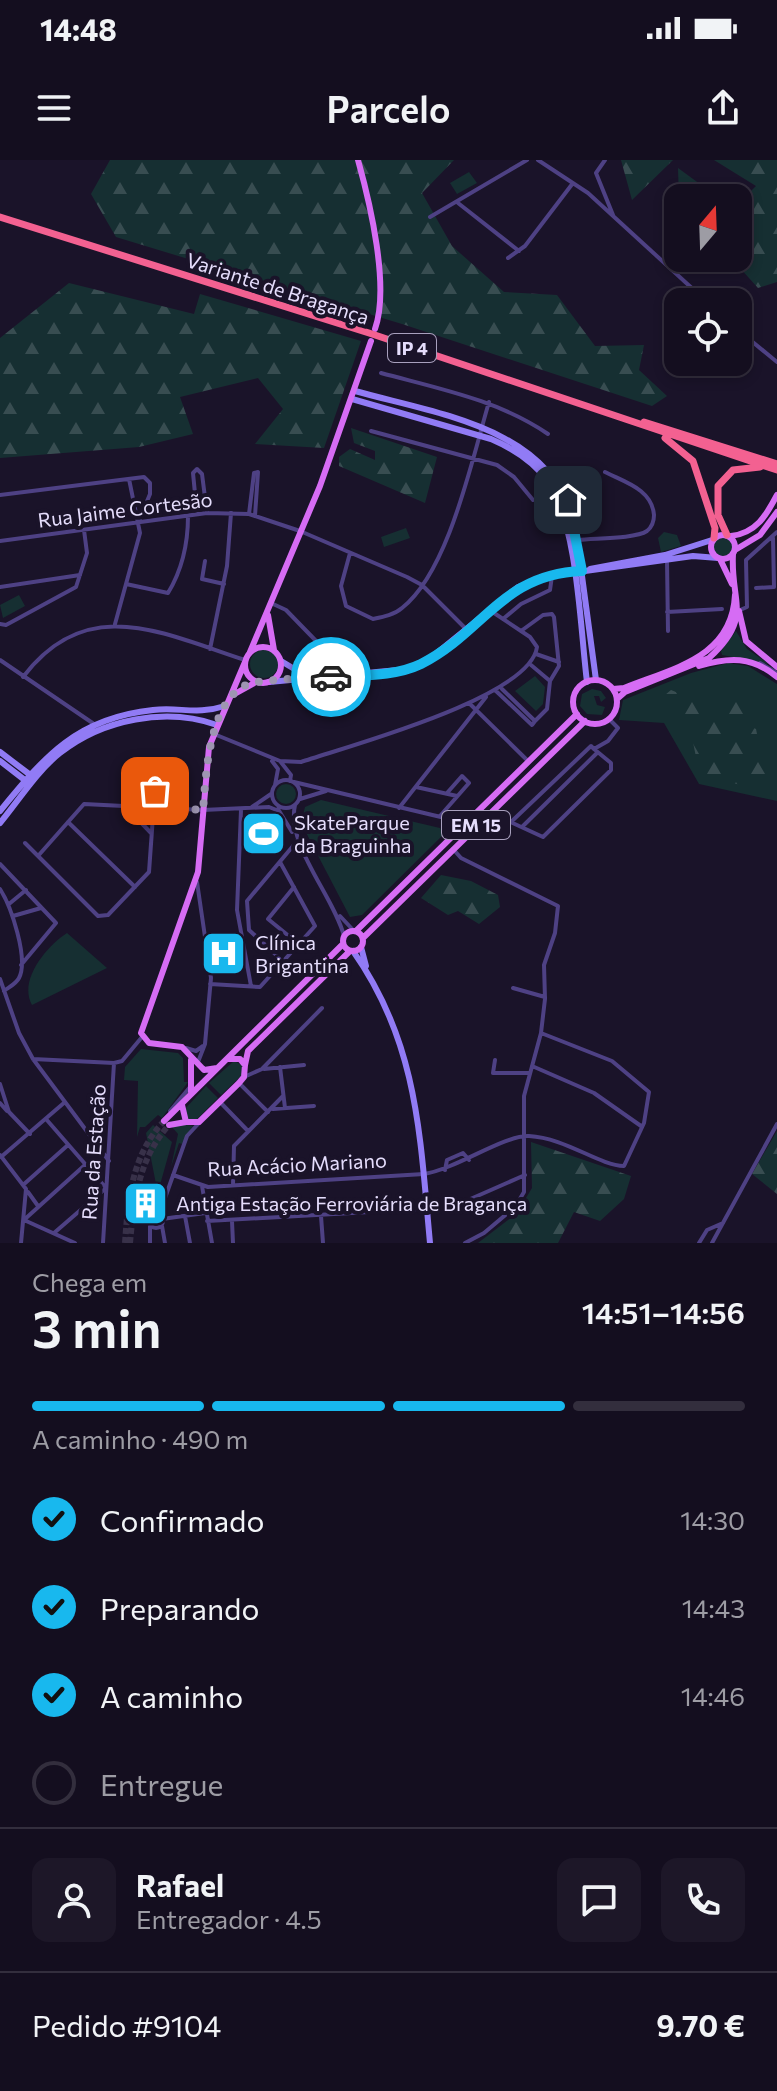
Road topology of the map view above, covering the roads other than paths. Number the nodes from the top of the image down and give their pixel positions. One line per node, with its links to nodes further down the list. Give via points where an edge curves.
1 (358, 160): 13 (main road, via 379,277 381,307)
2 (527, 160): 6 (street)
3 (538, 160): 5 (street)
4 (605, 160): 9 (street, via 596,173)
5 (573, 183): 9 (street); 10 (street)
6 (457, 202): 8 (street); 10 (street)
7 (0, 217): 21 (highway, Variante de Bragança / IP 4)
8 (430, 217)
9 (614, 217): 12 (street)
10 (519, 251): 11 (street)
11 (508, 258)
12 (692, 288)
13 (375, 329)
14 (371, 341): 18 (main road)
15 (752, 341): 16 (street)
16 (777, 362)
17 (381, 373): 20 (street)
18 (355, 391): 19 (main road); 22 (street)
19 (352, 399): 26 (street); 44 (main road)
20 (489, 402): 22 (street); 25 (street)
21 (592, 407): 24 (highway, Variante de Bragança / IP 4); 29 (highway, Variante de Bragança / IP 4)
22 (482, 427): 26 (street); 49 (street, via 524,449 551,473 568,500)
23 (371, 431): 27 (street)
24 (654, 431): 28 (highway, Variante de Bragança / IP 4); 48 (highway, via 693,461 715,528)
25 (548, 434)
26 (479, 435): 27 (street); 51 (street, via 507,446 538,470 558,501)
27 (472, 457): 34 (street, via 497,465); 67 (street, via 445,545)
28 (766, 467): 29 (highway, Variante de Bragança / IP 4); 46 (highway, via 733,470 720,482 717,506)
29 (777, 468)
30 (605, 472): 49 (street, via 648,497 652,525 644,533)
31 (129, 479): 32 (street); 42 (street); 42 (street, via 144,477 150,483)
32 (0, 495)
33 (777, 495): 46 (main road, via 755,528)
34 (533, 500)
35 (777, 512): 55 (main road, via 760,535)
36 (207, 513): 37 (street, Rua Jaime Cortesão); 38 (street, Rua Jaime Cortesão); 38 (street, via 197,469)
37 (231, 513): 39 (street, Rua Jaime Cortesão); 66 (street)
38 (197, 514): 40 (street, Rua Jaime Cortesão)
39 (249, 514): 41 (street, Rua Jaime Cortesão); 41 (street, via 257,472)
40 (188, 516): 42 (street, Rua Jaime Cortesão); 65 (street, via 188,536 168,593)
41 (255, 516): 44 (street, Rua Jaime Cortesão)
42 (138, 523): 43 (street, Rua Jaime Cortesão); 65 (street)
43 (84, 530): 50 (street, Rua Jaime Cortesão); 63 (street, via 87,553)
44 (300, 531): 56 (street, Rua Jaime Cortesão); 70 (main road)
45 (777, 532): 47 (street)
46 (729, 536): 48 (main road); 55 (main road)
47 (773, 538): 53 (street); 54 (street)
48 (713, 539): 52 (street); 58 (main road, via 712,552)
49 (578, 540): 51 (street); 62 (street)
50 (0, 541)
51 (569, 541): 61 (street)
52 (700, 545): 57 (street); 62 (street)
53 (762, 546): 54 (street); 73 (street, via 745,562 747,607)
54 (773, 551): 69 (street, via 774,587)
55 (734, 552): 58 (main road); 73 (main road)
56 (350, 553): 67 (street, Rua Jaime Cortesão); 67 (street, via 341,586 346,606 359,615 387,616)
57 (680, 558): 58 (street); 59 (street)
58 (719, 558): 73 (main road, via 731,579)
59 (667, 560): 62 (street); 74 (street)
60 (205, 561): 66 (street, via 202,579)
61 (573, 571): 62 (street); 64 (street); 104 (street)
62 (582, 571): 100 (street)
63 (80, 575): 68 (street); 77 (street, via 76,587)
64 (552, 576): 72 (street, via 518,587); 76 (street, via 550,590)
65 (126, 584): 78 (street)
66 (224, 584): 86 (street)
67 (422, 585): 79 (street)
68 (0, 587)
69 (756, 588)
70 (271, 603): 75 (main road); 84 (street, via 286,610)
71 (722, 609): 74 (street)
72 (491, 611): 76 (street); 79 (street)
73 (736, 611): 80 (main road); 83 (main road)
74 (667, 612): 82 (street)
75 (267, 613): 87 (main road); 88 (main road)
76 (503, 619): 81 (street)
77 (0, 624)
78 (115, 624): 86 (street); 98 (street, via 90,627 53,644)
79 (467, 630): 99 (street, via 409,669)
80 (730, 630): 83 (main road); 85 (main road)
81 (521, 631): 89 (street, via 535,642); 94 (street, via 552,614)
82 (668, 631)
83 (743, 633): 97 (main road)
84 (320, 645)
85 (718, 647): 90 (main road); 96 (main road); 105 (main road)
86 (210, 649): 92 (street)
87 (274, 650): 88 (main road, via 259,647); 93 (main road)
88 (250, 652): 92 (main road)
89 (536, 654): 94 (street); 95 (street)
90 (727, 659): 96 (main road); 97 (main road, via 754,662)
91 (0, 660): 98 (street)
92 (245, 661): 102 (main road, via 247,674); 109 (main road)
93 (281, 661): 99 (street, via 296,670); 103 (main road, via 278,676)
94 (559, 662): 101 (street)
95 (531, 665): 101 (street); 106 (street)
96 (692, 666): 108 (main road)
97 (777, 673)
98 (23, 677): 113 (street)
99 (331, 677): 103 (street)
100 (596, 680): 104 (main road); 105 (main road)
101 (550, 681): 106 (street, via 547,709 528,725)
102 (257, 682): 103 (main road); 109 (main road)
103 (269, 682)
104 (587, 682): 112 (main road, EM 15, via 575,695)
105 (613, 689): 108 (main road)
106 (498, 690): 107 (street)
107 (486, 697): 110 (street); 111 (street)
108 (617, 699): 114 (main road)
109 (227, 702): 116 (street, via 197,713 154,709); 117 (main road)
110 (469, 703): 111 (street); 126 (street)
111 (476, 710): 125 (street); 134 (street)
112 (577, 714): 115 (main road); 125 (main road, EM 15)
113 (82, 718): 116 (street); 118 (street)
114 (609, 719): 115 (main road); 120 (street, via 618,728)
115 (585, 721): 148 (main road, EM 15)
116 (94, 724): 118 (street)
117 (217, 725): 119 (main road); 132 (street, via 154,717 120,723 83,737)
118 (80, 730): 132 (street, via 54,749)
119 (214, 734): 122 (street); 144 (main road)
120 (596, 751): 151 (street, via 591,746); 154 (street); 154 (street, via 611,763 611,770 543,837)
121 (0, 752): 132 (street)
122 (267, 757): 124 (street); 129 (street)
123 (0, 761): 132 (street)
124 (280, 761): 127 (street); 128 (street)
125 (528, 761): 153 (main road, EM 15)
126 (301, 762): 127 (street); 131 (street)
127 (294, 763): 128 (street)
128 (285, 766): 129 (street); 131 (street)
129 (278, 774): 133 (street)
130 (174, 775): 142 (street, via 156,774)
131 (292, 779): 133 (street); 135 (street); 139 (street, via 299,789)
132 (30, 780): 146 (street); 152 (street)
133 (275, 786): 136 (street)
134 (416, 787): 137 (street); 143 (street)
135 (326, 791): 139 (street); 143 (street)
136 (273, 793): 140 (street); 145 (street)
137 (447, 793): 138 (street); 138 (street, via 462,776 469,783)
138 (457, 796): 149 (street)
139 (296, 802): 140 (street, via 287,807); 157 (street, via 293,823)
140 (276, 803): 147 (street)
141 (125, 806): 142 (street); 150 (street, via 84,804); 156 (street)
142 (154, 807): 144 (street); 156 (street)
143 (399, 808): 149 (street)
144 (203, 810): 145 (street); 164 (main road)
145 (243, 810): 147 (street); 186 (street, via 237,910)
146 (0, 811)
147 (279, 811): 157 (street)
148 (489, 812): 151 (street); 155 (main road, EM 15)
149 (443, 817): 153 (street); 158 (street, via 451,829)
150 (68, 822): 161 (street); 165 (street)
151 (511, 822): 154 (street)
152 (0, 823)
153 (466, 823): 155 (street); 158 (main road, EM 15); 160 (main road)
154 (522, 827)
155 (473, 829): 160 (main road, EM 15)
156 (152, 834): 165 (street, via 149,872)
157 (298, 840): 162 (street); 173 (street)
158 (450, 840): 175 (main road, EM 15)
159 (25, 843): 161 (street)
160 (454, 848): 176 (main road, EM 15); 189 (street, via 468,861 557,903 555,933 544,965)
161 (38, 856): 165 (street, via 98,916 108,915)
162 (280, 862): 166 (street); 181 (street, via 247,901 249,930)
163 (0, 864): 168 (street)
164 (198, 872): 170 (main road); 171 (street)
165 (135, 887)
166 (294, 887): 178 (street, via 315,926); 178 (street, via 268,919)
167 (0, 889): 169 (street)
168 (27, 890): 169 (street); 172 (street)
169 (9, 904): 174 (street)
170 (185, 907): 171 (street); 192 (main road)
171 (198, 907): 185 (street)
172 (42, 908): 174 (street); 182 (street, via 56,923)
173 (338, 915): 175 (street); 177 (street)
174 (13, 916): 182 (street)
175 (355, 931): 176 (main road); 177 (main road, EM 15)
176 (363, 938): 179 (main road)
177 (344, 940): 180 (main road); 199 (main road, EM 15)
178 (301, 946): 181 (street)
179 (361, 947): 180 (main road); 183 (street)
180 (352, 951): 183 (street); 203 (main road, via 248,1051)
181 (286, 963): 186 (street, via 260,987)
182 (21, 965): 188 (street, via 17,982)
183 (367, 970): 239 (street, via 405,1051)
184 (0, 979): 188 (street)
185 (210, 984): 186 (street); 194 (street)
186 (251, 986)
187 (513, 988): 189 (street)
188 (4, 991): 198 (street)
189 (545, 997): 191 (street)
190 (322, 1008): 209 (street)
191 (541, 1033): 205 (street); 229 (street, via 612,1061 646,1088 650,1096)
192 (142, 1037): 193 (main road); 196 (street)
193 (149, 1043): 195 (main road); 196 (street)
194 (205, 1044): 197 (street); 206 (street)
195 (182, 1047): 197 (street); 200 (main road)
196 (132, 1048): 202 (street)
197 (200, 1049): 200 (street)
198 (33, 1059): 202 (street); 216 (street)
199 (227, 1059): 203 (main road, via 240,1059); 208 (main road, EM 15)
200 (191, 1060): 206 (main road); 211 (main road)
201 (495, 1060): 210 (street, via 493,1073)
202 (114, 1063): 236 (street, Rua da Estação)
203 (245, 1065): 212 (main road)
204 (304, 1065): 207 (street)
205 (532, 1066): 210 (street); 229 (street, via 594,1093)
206 (199, 1067): 208 (main road)
207 (280, 1067): 209 (street); 215 (street)
208 (217, 1068): 214 (main road, EM 15)
209 (262, 1069): 212 (street)
210 (530, 1073): 232 (street)
211 (193, 1077): 214 (main road); 227 (street)
212 (241, 1080): 218 (main road); 222 (street)
213 (0, 1084): 223 (street)
214 (190, 1095): 217 (main road, EM 15)
215 (283, 1096): 221 (street); 222 (street)
216 (65, 1102): 224 (street); 236 (street)
217 (183, 1102): 225 (main road); 227 (main road, EM 15)
218 (220, 1102): 226 (main road); 230 (street)
219 (0, 1103): 223 (street)
220 (314, 1106): 221 (street)
221 (285, 1108): 222 (street)
222 (269, 1111): 230 (street)
223 (9, 1112): 231 (street)
224 (46, 1119): 231 (street); 233 (street)
225 (186, 1122): 226 (main road); 227 (main road)
226 (199, 1122): 240 (street, via 187,1136)
227 (166, 1123)
228 (777, 1124): 255 (street)
229 (641, 1126): 232 (street, via 621,1167 562,1141)
230 (248, 1131): 242 (street, via 233,1150)
231 (30, 1134): 234 (street)
232 (522, 1137): 235 (street); 241 (street)
233 (68, 1145): 237 (street); 244 (street)
234 (1, 1156): 244 (street)
235 (469, 1160): 238 (street); 238 (street, via 463,1153 447,1160)
236 (109, 1161): 245 (street, Rua da Estação)
237 (86, 1164): 245 (street); 246 (street)
238 (445, 1170): 239 (street, Rua Acácio Mariano)
239 (424, 1174): 242 (street, Rua Acácio Mariano); 247 (street)
240 (173, 1175): 243 (street, Rua Acácio Mariano); 251 (street)
241 (525, 1175): 247 (street, via 459,1204); 268 (street, via 521,1201)
242 (233, 1185): 243 (street, Rua Acácio Mariano)
243 (202, 1186): 248 (street)
244 (24, 1187): 246 (street); 252 (street)
245 (106, 1188): 257 (street); 261 (street, Rua da Estação)
246 (38, 1206): 252 (street)
247 (428, 1210): 250 (street); 258 (street)
248 (205, 1213): 249 (street); 253 (street)
249 (185, 1216): 251 (street); 264 (street)
250 (321, 1216): 254 (street); 267 (street)
251 (161, 1219): 256 (street, via 151,1217); 256 (street, via 157,1228); 263 (street)
252 (24, 1220): 257 (street); 259 (street)
253 (207, 1221): 254 (street); 265 (street)
254 (232, 1221): 266 (street)
255 (726, 1222): 269 (street, via 707,1230); 270 (street)
256 (150, 1223): 262 (street)
257 (54, 1233): 260 (street)
258 (429, 1241)
259 (21, 1243)
260 (75, 1243)
261 (103, 1243)
262 (150, 1243)
263 (165, 1243)
264 (190, 1243)
265 (212, 1243)
266 (233, 1243)
267 (323, 1243)
268 (465, 1243)
269 (699, 1243)
270 (712, 1243)

